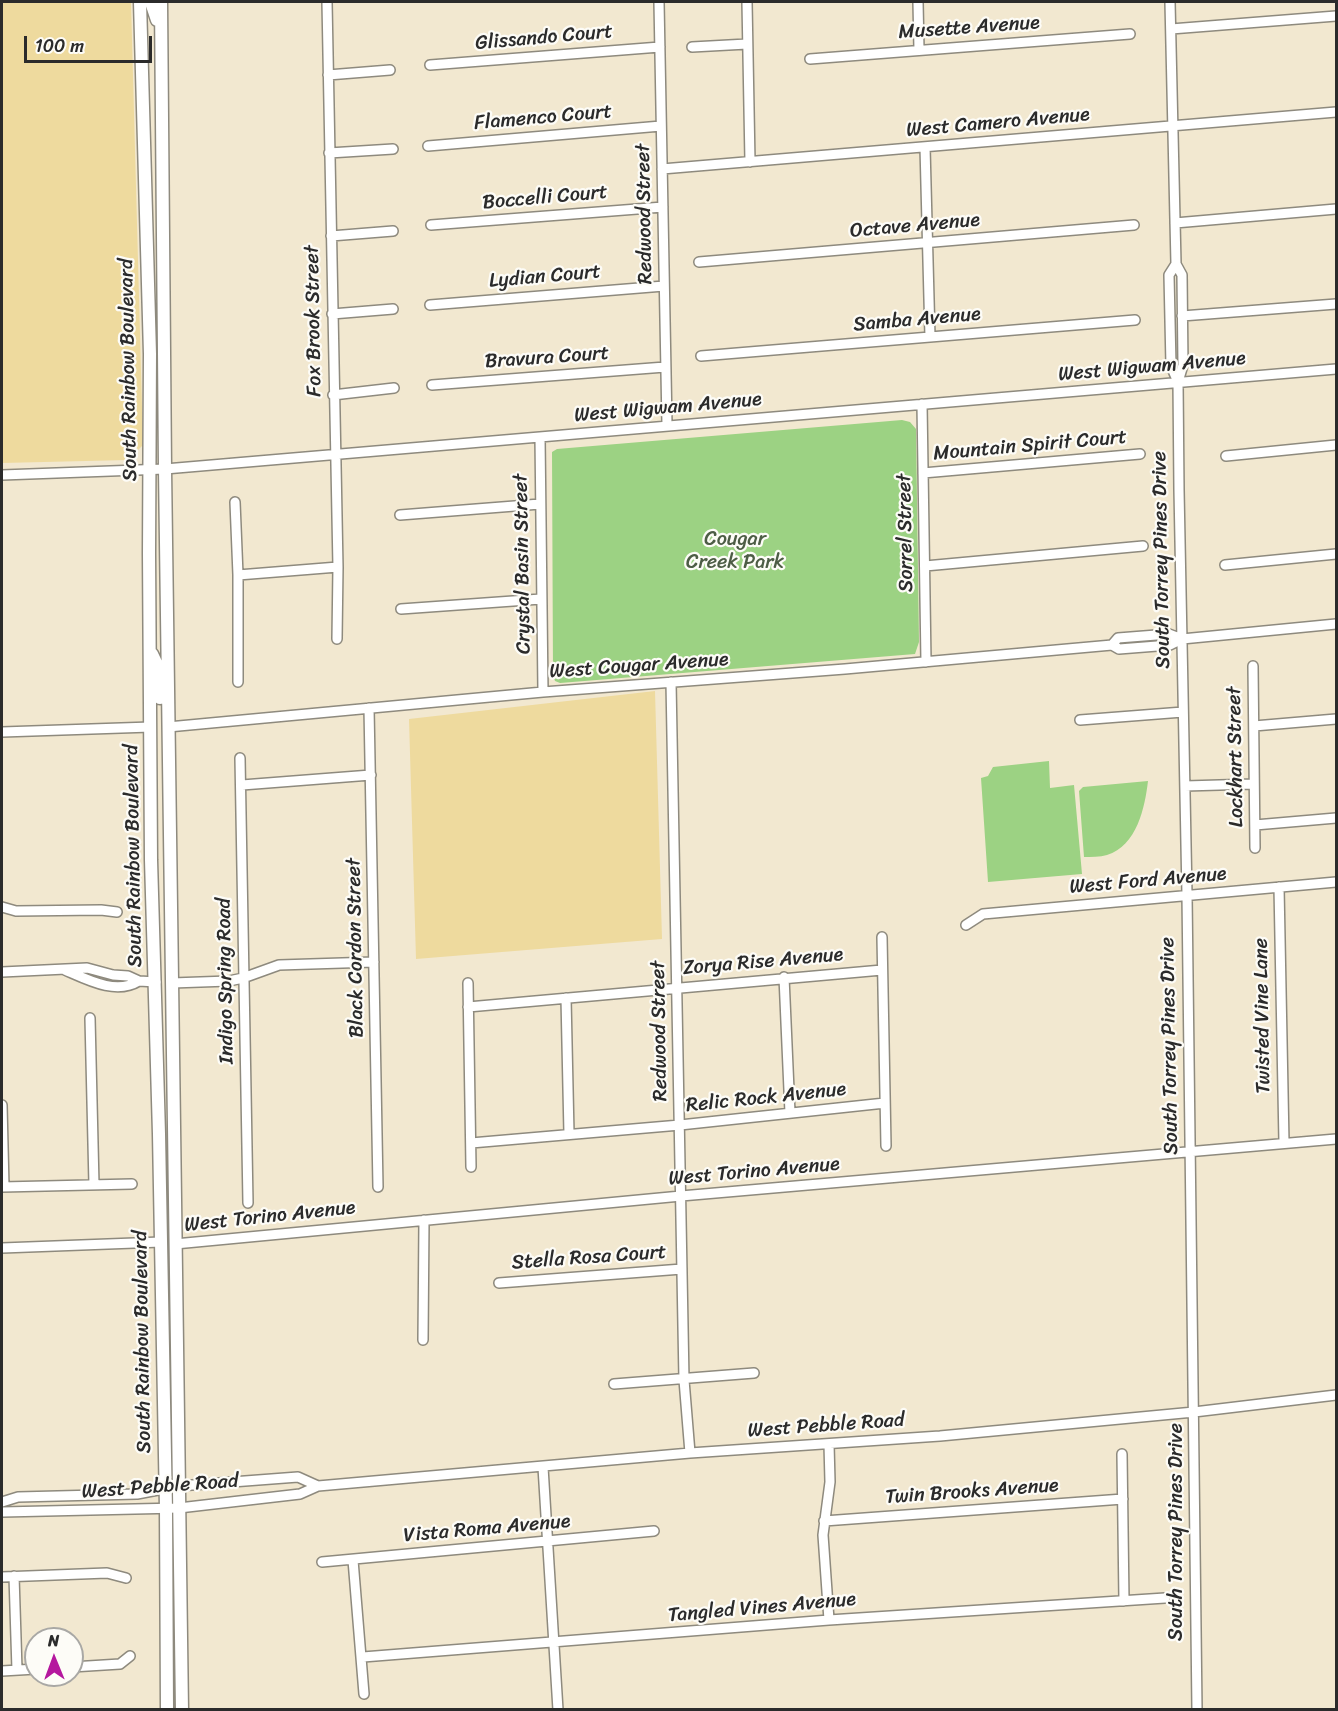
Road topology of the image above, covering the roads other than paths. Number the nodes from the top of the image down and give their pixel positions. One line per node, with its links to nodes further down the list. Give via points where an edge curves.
1 (141, 2): 22 (main road, South Rainbow Boulevard)
2 (151, 2): 11 (main road)
3 (161, 2): 11 (main road, South Rainbow Boulevard)
4 (327, 2): 20 (street, Fox Brook Street)
5 (659, 2): 14 (street, Redwood Street)
6 (747, 2): 13 (street)
7 (918, 2): 16 (street)
8 (1170, 2): 10 (street, South Torrey Pines Drive)
9 (1336, 16): 10 (street)
10 (1170, 29): 24 (street, South Torrey Pines Drive)
11 (161, 33): 31 (main road, South Rainbow Boulevard)
12 (1130, 34): 16 (street, Musette Avenue)
13 (747, 44): 15 (street); 29 (street)
14 (660, 47): 18 (street, Glissando Court); 23 (street, Redwood Street)
15 (692, 47)
16 (919, 50): 17 (street, Musette Avenue)
17 (810, 59)
18 (430, 65)
19 (390, 70): 20 (street)
20 (328, 75): 28 (street, Fox Brook Street)
21 (1336, 112): 24 (street, West Camero Avenue)
22 (145, 123): 31 (main road, via 152,188); 34 (main road, South Rainbow Boulevard)
23 (661, 126): 25 (street, Flamenco Court); 30 (street, Redwood Street)
24 (1173, 127): 26 (street, West Camero Avenue); 35 (street, South Torrey Pines Drive)
25 (428, 146)
26 (926, 147): 29 (street, West Camero Avenue); 40 (street)
27 (393, 149): 28 (street)
28 (330, 153): 39 (street, Fox Brook Street)
29 (750, 162): 30 (street, West Camero Avenue)
30 (662, 169): 32 (street, Redwood Street)
31 (162, 205): 44 (main road, South Rainbow Boulevard)
32 (663, 207): 36 (street, Boccelli Court); 43 (street, Redwood Street)
33 (1336, 209): 35 (street)
34 (147, 222): 44 (main road, via 153,228 154,259); 66 (main road, South Rainbow Boulevard)
35 (1175, 223): 42 (street, South Torrey Pines Drive)
36 (431, 225)
37 (1134, 225): 40 (street, Octave Avenue)
38 (393, 231): 39 (street)
39 (331, 236): 48 (street, Fox Brook Street)
40 (927, 243): 41 (street, Octave Avenue); 51 (street)
41 (699, 262)
42 (1176, 264): 49 (street, South Torrey Pines Drive, via 1182,275); 55 (street, South Torrey Pines Drive, via 1169,275 1171,366)
43 (664, 286): 46 (street, Lydian Court); 53 (street, Redwood Street)
44 (163, 291): 67 (main road, South Rainbow Boulevard)
45 (1336, 304): 49 (street)
46 (430, 305)
47 (393, 309): 48 (street)
48 (332, 314): 58 (street, Fox Brook Street)
49 (1182, 316): 55 (street, South Torrey Pines Drive, via 1183,365)
50 (1135, 320): 51 (street, Samba Avenue)
51 (930, 337): 52 (street, Samba Avenue)
52 (701, 356)
53 (665, 367): 56 (street, Bravura Court); 60 (street, Redwood Street)
54 (1336, 369): 55 (street, West Wigwam Avenue)
55 (1178, 382): 59 (street, West Wigwam Avenue); 83 (street, South Torrey Pines Drive)
56 (432, 385)
57 (394, 388): 58 (street)
58 (333, 395): 63 (street, Fox Brook Street)
59 (922, 404): 60 (street, West Wigwam Avenue); 68 (street, Sorrel Street)
60 (667, 425): 61 (street, West Wigwam Avenue)
61 (540, 437): 63 (street, West Wigwam Avenue); 71 (street, Crystal Basin Street)
62 (1336, 445): 65 (street)
63 (335, 454): 67 (street, West Wigwam Avenue); 77 (street, Fox Brook Street)
64 (1140, 454): 68 (street, Mountain Spirit Court)
65 (1226, 456)
66 (151, 469): 67 (street, West Wigwam Avenue); 69 (street, West Wigwam Avenue); 84 (main road, South Rainbow Boulevard)
67 (165, 469): 95 (main road, South Rainbow Boulevard)
68 (923, 473): 76 (street, Sorrel Street)
69 (2, 475)
70 (235, 502): 78 (street)
71 (540, 504): 72 (street); 79 (street, Crystal Basin Street)
72 (400, 514)
73 (1143, 546): 76 (street)
74 (1336, 554): 75 (street)
75 (1225, 565)
76 (925, 566): 85 (street, Sorrel Street)
77 (338, 567): 78 (street); 82 (street, Fox Brook Street)
78 (238, 575): 87 (street)
79 (541, 599): 80 (street); 89 (street, Crystal Basin Street)
80 (401, 609)
81 (1336, 624): 83 (street, West Cougar Avenue)
82 (337, 639)
83 (1182, 639): 85 (street, West Cougar Avenue, via 1169,634 1118,638 1112,645); 91 (street, South Torrey Pines Drive)
84 (150, 650): 95 (main road, via 159,669 163,720); 96 (main road, South Rainbow Boulevard)
85 (926, 662): 88 (street, West Cougar Avenue)
86 (1253, 666): 94 (street, Lockhart Street)
87 (238, 682)
88 (671, 682): 89 (street, West Cougar Avenue); 123 (street, Redwood Street)
89 (543, 692): 90 (street, West Cougar Avenue)
90 (369, 708): 95 (street, West Cougar Avenue); 99 (street, Black Cordon Street)
91 (1183, 712): 93 (street); 102 (street, South Torrey Pines Drive)
92 (1336, 719): 94 (street)
93 (1080, 720)
94 (1254, 726): 100 (street, Lockhart Street)
95 (168, 727): 103 (main road, South Rainbow Boulevard)
96 (151, 728): 97 (street); 103 (main road, via 161,744 163,797); 112 (main road, South Rainbow Boulevard)
97 (2, 732)
98 (240, 758): 101 (street, Indigo Spring Road)
99 (371, 775): 101 (street); 115 (street, Black Cordon Street)
100 (1254, 784): 102 (street); 105 (street, Lockhart Street)
101 (242, 785): 119 (street, Indigo Spring Road)
102 (1185, 786): 109 (street, South Torrey Pines Drive)
103 (170, 810): 121 (main road, South Rainbow Boulevard)
104 (1336, 818): 105 (street)
105 (1255, 825): 106 (street, Lockhart Street)
106 (1255, 848)
107 (1336, 882): 108 (street, West Ford Avenue)
108 (1279, 887): 109 (street, West Ford Avenue); 135 (street, Twisted Vine Lane)
109 (1187, 895): 113 (street, West Ford Avenue, via 983,915); 137 (street, South Torrey Pines Drive)
110 (2, 907): 111 (street, via 16,911)
111 (117, 912)
112 (154, 917): 120 (main road, South Rainbow Boulevard); 121 (main road, via 162,934 165,974)
113 (966, 925)
114 (882, 937): 116 (street)
115 (374, 962): 119 (street, via 279,965); 142 (street, Black Cordon Street)
116 (882, 970): 118 (street, Zorya Rise Avenue); 128 (street)
117 (2, 972): 120 (street, via 87,968)
118 (784, 977): 123 (street, Zorya Rise Avenue); 130 (street)
119 (243, 978): 121 (street); 145 (street, Indigo Spring Road)
120 (156, 982): 127 (main road, via 164,993 165,1032); 143 (main road, South Rainbow Boulevard)
121 (172, 983): 127 (main road, South Rainbow Boulevard)
122 (468, 983): 125 (street)
123 (677, 988): 124 (street, Zorya Rise Avenue); 131 (street, Redwood Street)
124 (566, 998): 125 (street, Zorya Rise Avenue); 132 (street)
125 (468, 1007): 134 (street)
126 (90, 1018): 140 (street)
127 (173, 1060): 148 (main road, South Rainbow Boulevard)
128 (885, 1103): 130 (street, Relic Rock Avenue); 136 (street)
129 (2, 1105): 141 (street)
130 (790, 1113): 131 (street, Relic Rock Avenue)
131 (680, 1125): 132 (street, Relic Rock Avenue); 144 (street, Redwood Street)
132 (568, 1134): 134 (street, Relic Rock Avenue)
133 (1336, 1139): 135 (street, West Torino Avenue)
134 (471, 1143): 138 (street)
135 (1284, 1143): 137 (street, West Torino Avenue)
136 (886, 1146)
137 (1189, 1151): 144 (street, West Torino Avenue); 158 (street, South Torrey Pines Drive)
138 (471, 1167)
139 (132, 1184): 140 (street)
140 (94, 1185): 141 (street)
141 (3, 1187)
142 (378, 1187)
143 (160, 1189): 147 (main road, South Rainbow Boulevard); 148 (main road, via 167,1201)
144 (681, 1196): 146 (street, West Torino Avenue); 150 (street, Redwood Street)
145 (248, 1203)
146 (424, 1220): 148 (street, West Torino Avenue); 153 (street)
147 (161, 1242): 149 (street, West Torino Avenue); 152 (main road, via 169,1268 171,1308); 165 (main road, South Rainbow Boulevard)
148 (175, 1244): 152 (main road, South Rainbow Boulevard)
149 (2, 1248)
150 (682, 1269): 151 (street, Stella Rosa Court); 155 (street, Redwood Street)
151 (499, 1283)
152 (177, 1328): 163 (main road, South Rainbow Boulevard)
153 (423, 1340)
154 (754, 1373): 155 (street)
155 (684, 1380): 156 (street); 160 (street, Redwood Street)
156 (614, 1384)
157 (1336, 1395): 158 (street, West Pebble Road)
158 (1194, 1412): 159 (street, West Pebble Road); 195 (street, South Torrey Pines Drive)
159 (829, 1444): 160 (street, West Pebble Road); 171 (street, via 830,1482)
160 (690, 1453): 162 (street, West Pebble Road)
161 (1122, 1454): 166 (street)
162 (543, 1467): 164 (street, West Pebble Road); 173 (street)
163 (179, 1486): 164 (street, West Pebble Road, via 298,1477); 165 (street, West Pebble Road); 168 (main road, South Rainbow Boulevard)
164 (318, 1486): 168 (street, West Pebble Road, via 300,1494)
165 (166, 1489): 167 (street, West Pebble Road, via 137,1494 18,1497); 169 (main road, South Rainbow Boulevard)
166 (1123, 1499): 171 (street, Twin Brooks Avenue); 180 (street)
167 (2, 1502)
168 (179, 1508): 169 (street, West Pebble Road); 193 (main road, South Rainbow Boulevard)
169 (166, 1509): 170 (street, West Pebble Road); 189 (main road, South Rainbow Boulevard)
170 (2, 1512)
171 (824, 1521): 181 (street)
172 (654, 1531): 173 (street, Vista Roma Avenue)
173 (549, 1542): 174 (street, Vista Roma Avenue); 182 (street)
174 (353, 1560): 175 (street, Vista Roma Avenue); 184 (street)
175 (322, 1562)
176 (14, 1576): 177 (street); 178 (street, via 107,1574); 186 (street)
177 (2, 1577)
178 (126, 1578)
179 (1165, 1598): 180 (street, Tangled Vines Avenue)
180 (1124, 1601): 181 (street, Tangled Vines Avenue)
181 (829, 1620): 182 (street, Tangled Vines Avenue)
182 (555, 1643): 184 (street, Tangled Vines Avenue); 194 (street)
183 (130, 1656): 185 (street, via 120,1664)
184 (363, 1657): 190 (street)
185 (84, 1666)
186 (17, 1670): 187 (street); 188 (street)
187 (24, 1670)
188 (2, 1671)
189 (166, 1680): 191 (main road, South Rainbow Boulevard); 192 (main road, via 175,1689)
190 (364, 1694)
191 (167, 1710)
192 (175, 1710)
193 (182, 1710)
194 (558, 1710)
195 (1197, 1710)

